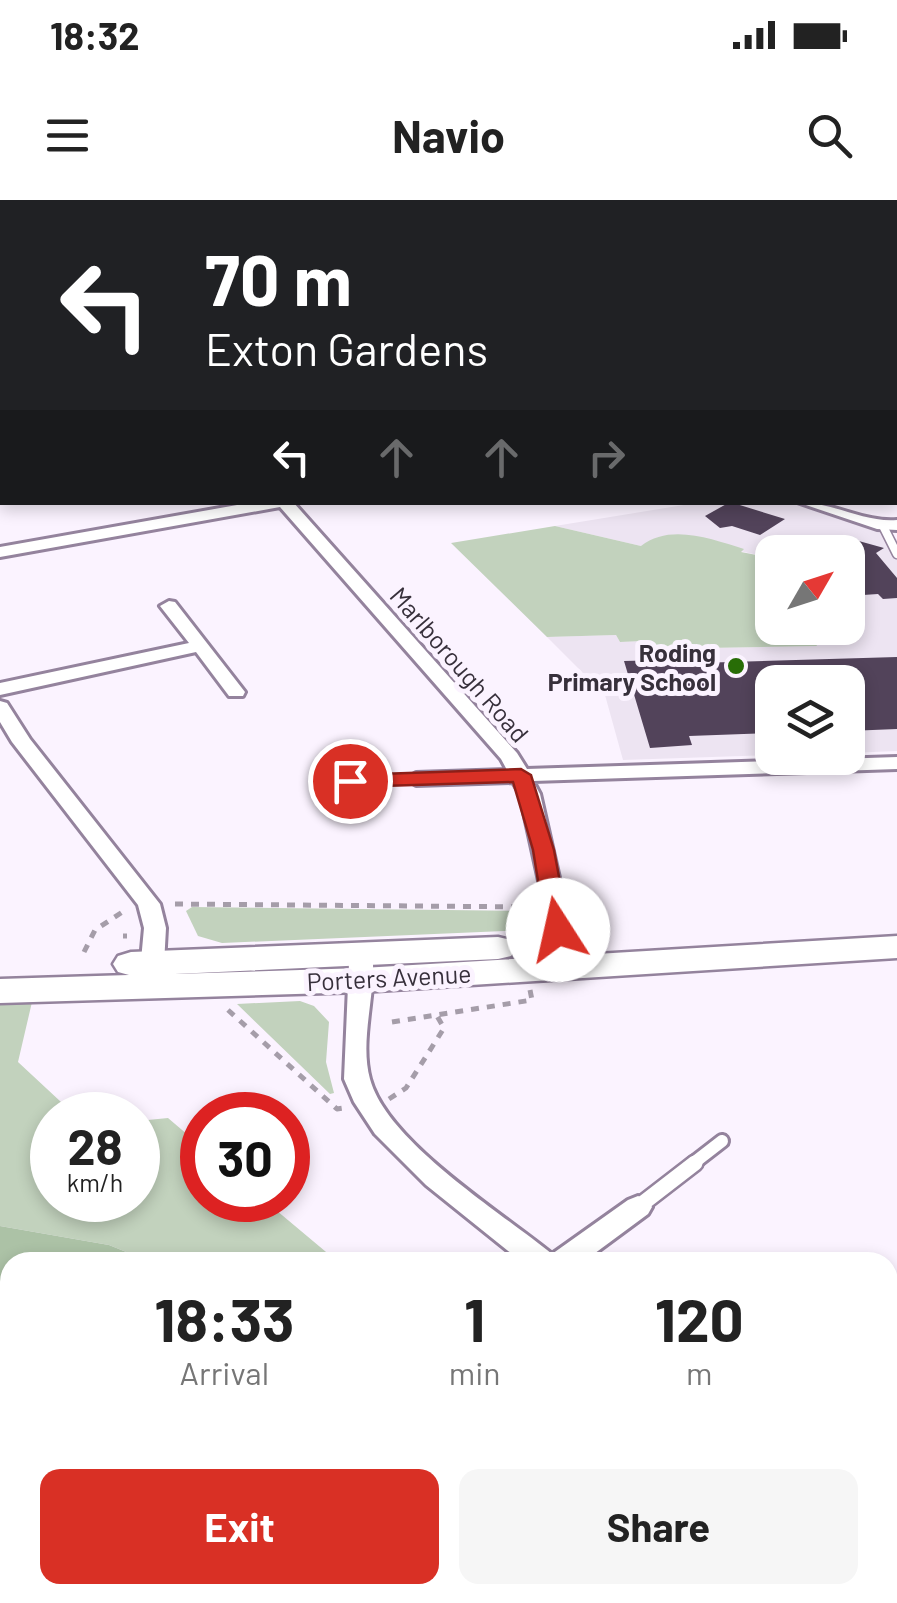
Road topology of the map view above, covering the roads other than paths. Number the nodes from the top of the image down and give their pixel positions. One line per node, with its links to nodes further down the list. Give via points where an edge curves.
1 (267, 505): 5 (street)
2 (287, 505): 13 (street, Marlborough Road)
3 (815, 505): 4 (street)
4 (890, 526): 6 (lane)
5 (0, 552)
6 (897, 554)
7 (170, 606): 8 (street)
8 (201, 646): 9 (street); 10 (street)
9 (0, 688)
10 (236, 692)
11 (0, 707): 21 (street, via 149,904 156,928)
12 (897, 763): 13 (street)
13 (521, 775): 14 (street); 17 (street, Marlborough Road)
14 (416, 779): 15 (lane)
15 (317, 782)
16 (897, 933): 17 (main road, Porters Avenue)
17 (562, 944): 19 (main road, Porters Avenue)
18 (897, 947): 19 (main road, Porters Avenue)
19 (361, 966): 21 (main road, Porters Avenue); 25 (street, via 356,1076 365,1104 392,1138)
20 (0, 970): 21 (main road, Porters Avenue)
21 (153, 975): 22 (main road, Porters Avenue)
22 (0, 990)
23 (722, 1141): 24 (lane)
24 (638, 1206): 26 (street)
25 (530, 1252)
26 (576, 1252)

